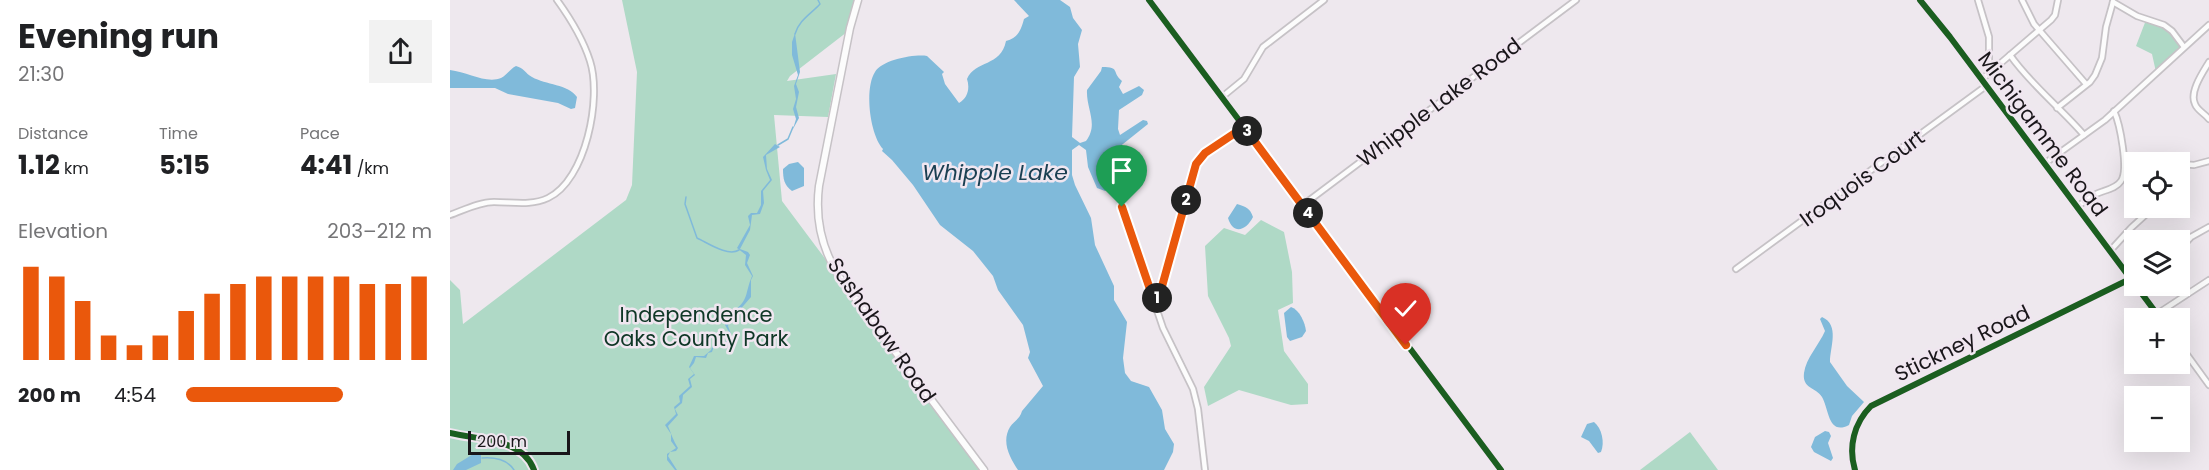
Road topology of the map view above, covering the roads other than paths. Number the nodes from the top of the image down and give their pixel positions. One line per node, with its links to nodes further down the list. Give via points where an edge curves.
1 (557, 0): 32 (street, via 582,43 593,80 593,109 579,163 562,190 547,199 534,203 493,202)
2 (858, 0): 47 (main road, Sashabaw Road, via 819,190 823,241 840,278)
3 (1149, 0): 20 (street)
4 (1324, 0): 20 (street, via 1263,47 1244,80)
5 (1576, 0): 29 (street, Whipple Lake Road)
6 (1920, 0): 17 (street, Michigamme Road)
7 (1978, 0): 16 (street, via 1989,37)
8 (2022, 0): 12 (street)
9 (2058, 0): 12 (street, via 2055,15)
10 (2112, 1): 13 (street, via 2130,13 2169,28); 18 (street, via 2100,66)
11 (2209, 25): 13 (street)
12 (2039, 31): 14 (street); 18 (street)
13 (2184, 47): 22 (street)
14 (2010, 55): 16 (street); 21 (street)
15 (2209, 62): 23 (street, via 2193,101)
16 (1989, 72): 17 (street)
17 (1981, 80): 19 (street, Michigamme Road)
18 (2086, 84): 21 (street)
19 (1986, 86): 27 (street, Michigamme Road); 37 (street, Iroquois Court)
20 (1222, 97): 24 (street)
21 (2057, 108): 25 (street)
22 (2114, 111): 25 (street); 31 (street, via 2121,139 2122,180)
23 (2209, 119)
24 (1244, 127): 29 (street); 41 (street, via 1205,153 1196,164 1161,290)
25 (2084, 135): 27 (street)
26 (2209, 161): 28 (street)
27 (2044, 164): 31 (street, Michigamme Road)
28 (2190, 165)
29 (1303, 206): 49 (street)
30 (1122, 207): 41 (street)
31 (2076, 207): 36 (street, Michigamme Road)
32 (450, 214)
33 (2142, 218): 36 (street)
34 (2209, 227): 35 (street)
35 (2190, 237)
36 (2110, 251): 38 (street, Michigamme Road)
37 (1736, 269)
38 (2124, 271)
39 (2209, 280): 42 (street)
40 (2124, 282): 50 (street, Stickney Road, via 1871,406 1852,440)
41 (1154, 301): 48 (street, via 1193,389)
42 (2169, 308)
43 (2190, 358): 45 (street)
44 (2209, 372): 45 (street)
45 (2203, 376): 46 (street)
46 (2209, 384)
47 (984, 470)
48 (1205, 470)
49 (1501, 470)
50 (1855, 470)

